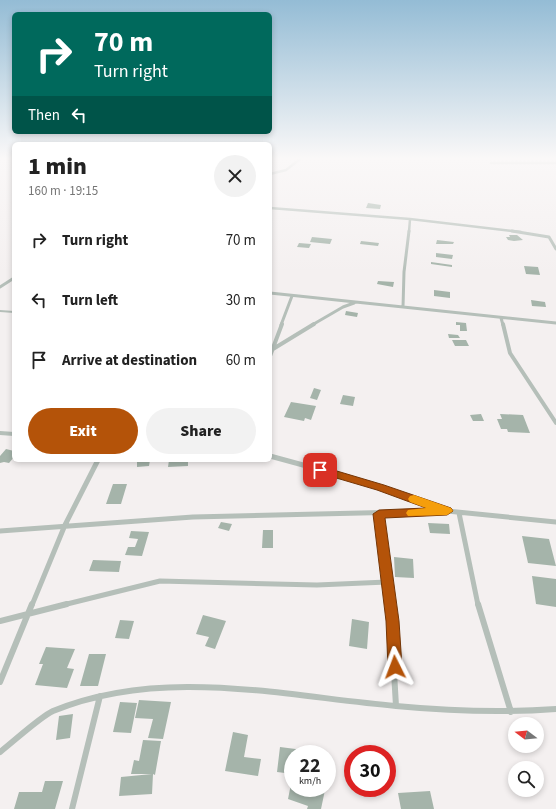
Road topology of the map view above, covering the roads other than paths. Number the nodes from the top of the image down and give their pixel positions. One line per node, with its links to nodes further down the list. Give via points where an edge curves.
1 (272, 208): 2 (street)
2 (410, 219): 3 (street, via 539,234 549,238); 9 (street)
3 (556, 249)
4 (12, 279): 5 (street)
5 (0, 287)
6 (272, 293): 7 (street)
7 (292, 296): 8 (street); 14 (street)
8 (356, 302): 9 (street); 14 (street, via 343,307)
9 (403, 307): 12 (street)
10 (0, 311): 11 (lane)
11 (12, 312)
12 (501, 318): 13 (street); 15 (street, via 510,353)
13 (556, 323)
14 (273, 349)
15 (556, 423)
16 (0, 433): 17 (street)
17 (12, 434)
18 (272, 457): 20 (street, via 366,483)
19 (97, 462): 24 (street)
20 (447, 511): 21 (street); 22 (street)
21 (459, 513): 23 (street); 33 (street, via 478,603)
22 (379, 514): 24 (street, via 193,517); 26 (street)
23 (556, 522)
24 (65, 525): 25 (street); 27 (street)
25 (0, 531)
26 (387, 582): 27 (street, via 317,585 160,581); 31 (street, via 392,621)
27 (28, 613): 28 (street); 29 (street)
28 (0, 621)
29 (0, 682)
30 (100, 696): 31 (street, via 159,688 189,687 298,694); 34 (street, via 51,712); 35 (street)
31 (396, 706): 33 (street)
32 (556, 709): 33 (street)
33 (511, 712)
34 (0, 752)
35 (72, 809)

